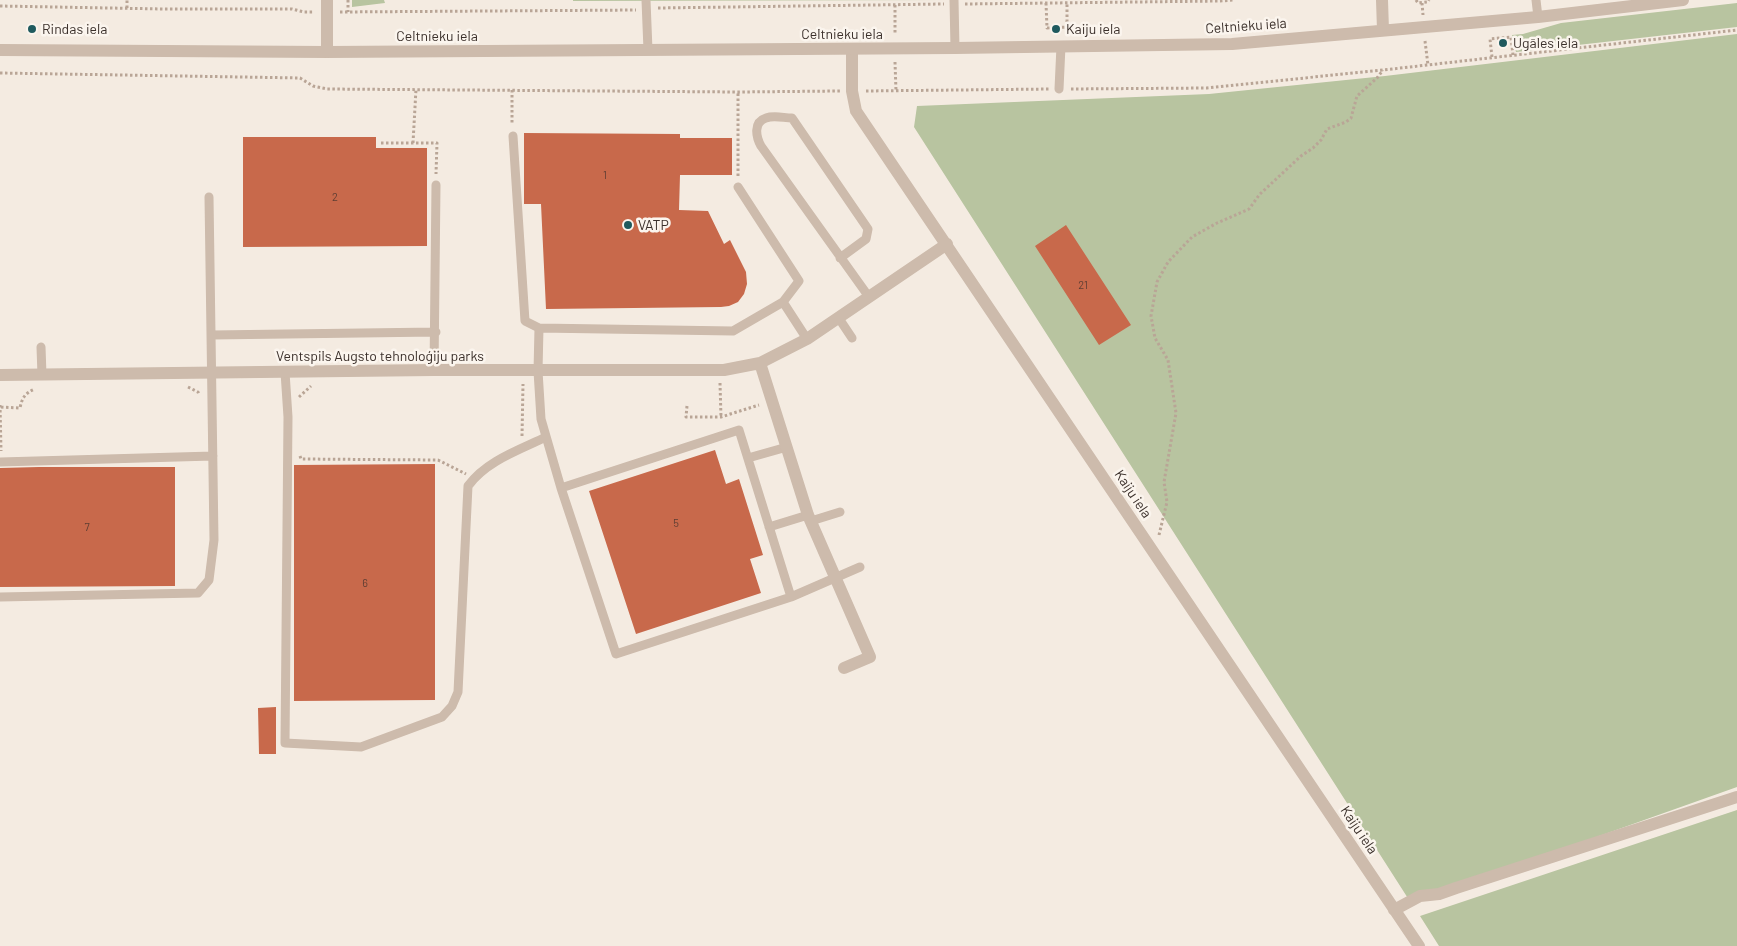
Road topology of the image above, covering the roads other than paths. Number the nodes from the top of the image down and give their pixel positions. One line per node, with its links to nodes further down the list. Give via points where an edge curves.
1 (1382, 0): 8 (street)
2 (1536, 0): 7 (lane)
3 (1678, 0): 7 (street, Celtnieku iela)
4 (954, 2): 10 (lane)
5 (646, 4): 13 (lane)
6 (327, 6): 14 (street)
7 (1538, 17): 8 (street, Celtnieku iela)
8 (1383, 30): 9 (street, Celtnieku iela, via 1232,44)
9 (1061, 46): 10 (street, Celtnieku iela); 15 (lane)
10 (955, 48): 11 (street, Celtnieku iela)
11 (852, 49): 13 (street, Celtnieku iela); 20 (street, Kaiju iela, via 852,91 856,111)
12 (0, 50): 14 (street, Celtnieku iela)
13 (648, 50): 14 (street, Celtnieku iela)
14 (327, 52)
15 (1059, 89)
16 (512, 136): 25 (lane, via 525,321)
17 (436, 185): 26 (lane)
18 (738, 187): 23 (lane, via 799,281)
19 (209, 197): 27 (lane)
20 (947, 244): 22 (street, Ventspils Augsto tehnoloģiju parks); 53 (street, Kaiju iela)
21 (840, 258): 21 (lane, via 866,239 868,229 792,118 767,117 756,129 761,146); 22 (lane)
22 (868, 297): 24 (street, Ventspils Augsto tehnoloģiju parks)
23 (783, 302): 25 (lane, via 733,331); 29 (lane)
24 (838, 317): 28 (lane); 29 (street, Ventspils Augsto tehnoloģiju parks)
25 (539, 328): 33 (lane)
26 (436, 332): 27 (lane); 32 (lane)
27 (212, 335): 34 (lane)
28 (852, 338)
29 (807, 339): 31 (street, Ventspils Augsto tehnoloģiju parks)
30 (41, 347): 37 (lane)
31 (760, 363): 33 (street, Ventspils Augsto tehnoloģiju parks, via 724,370); 39 (street)
32 (434, 370): 33 (street, Ventspils Augsto tehnoloģiju parks); 35 (street, Ventspils Augsto tehnoloģiju parks)
33 (538, 371): 38 (lane, via 540,419)
34 (212, 372): 35 (street, Ventspils Augsto tehnoloģiju parks); 37 (street, Ventspils Augsto tehnoloģiju parks); 40 (lane)
35 (286, 372): 38 (lane, via 285,743 361,747 442,717 452,706 458,692 468,486 492,464)
36 (0, 375): 37 (street, Ventspils Augsto tehnoloģiju parks)
37 (41, 381)
38 (546, 437): 43 (lane)
39 (787, 447): 41 (lane); 45 (street)
40 (212, 456): 42 (lane); 49 (lane, via 214,540 209,580 198,593)
41 (748, 458): 43 (lane, via 739,430); 46 (lane)
42 (1, 462)
43 (561, 488): 50 (lane, via 616,654)
44 (840, 512): 45 (lane)
45 (810, 518): 46 (lane); 48 (street)
46 (769, 527): 50 (lane)
47 (860, 567): 48 (lane)
48 (835, 578): 50 (lane); 51 (street, via 870,657)
49 (0, 597)
50 (791, 597)
51 (844, 668)
52 (1737, 797): 53 (street, via 1448,891 1420,896)
53 (1394, 910): 54 (street, Kaiju iela)
54 (1419, 946)

